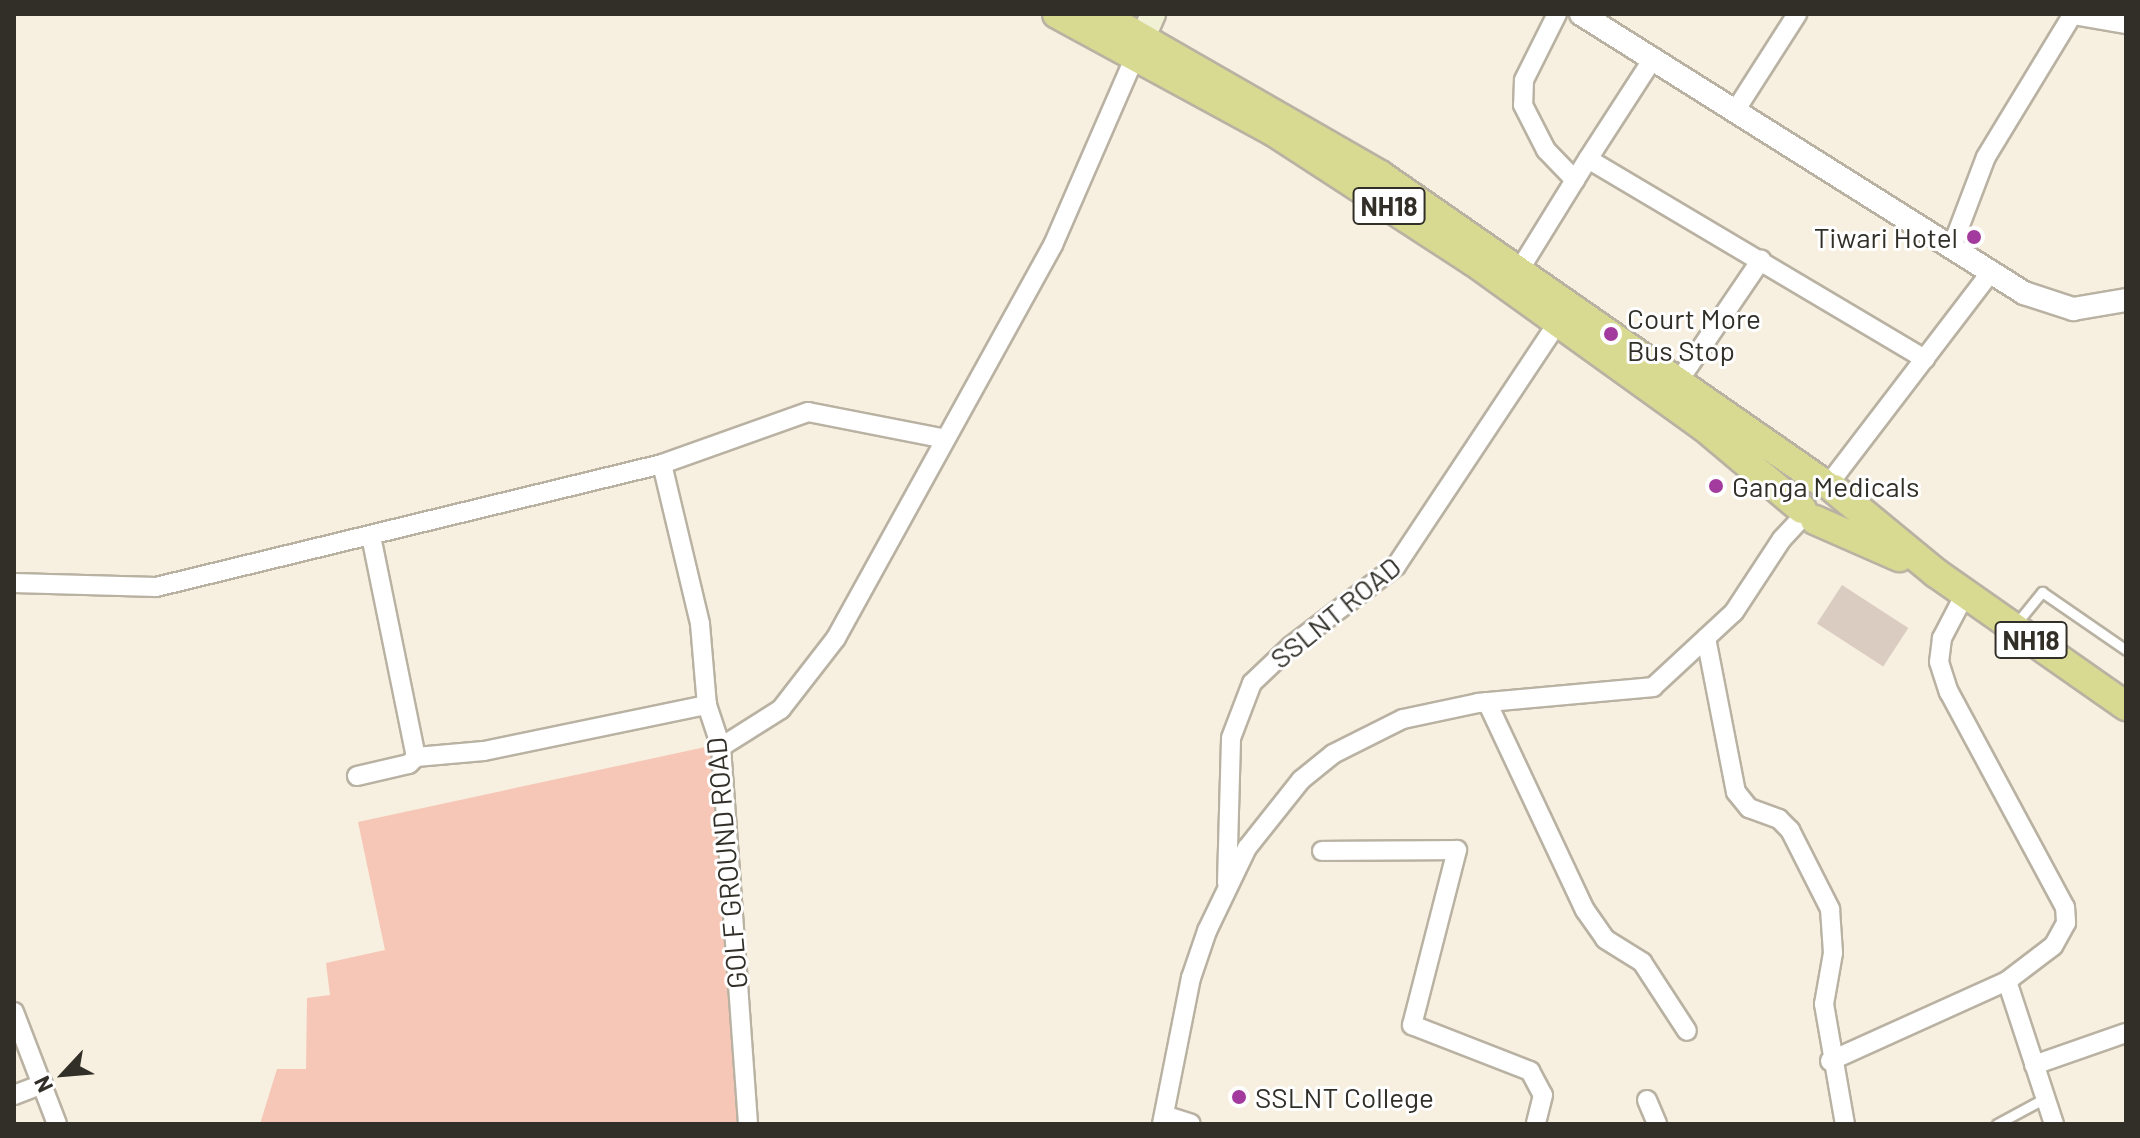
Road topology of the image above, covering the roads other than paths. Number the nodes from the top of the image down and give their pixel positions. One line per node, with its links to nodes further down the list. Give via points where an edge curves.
1 (1057, 14): 8 (highway, NH18)
2 (1100, 14): 8 (highway, NH18)
3 (1557, 14): 12 (street, via 1524,80 1523,105 1546,150)
4 (1581, 14): 9 (street)
5 (1797, 14): 10 (street)
6 (2073, 14): 7 (street); 13 (street, via 1986,157)
7 (2126, 24)
8 (1144, 36): 15 (highway, NH18, via 1315,133); 18 (highway, NH18, via 1334,169); 21 (street, via 1053,245)
9 (1654, 57): 10 (street); 11 (street)
10 (1737, 108): 13 (street)
11 (1588, 159): 12 (street); 14 (street)
12 (1575, 180): 15 (street)
13 (1951, 249): 16 (street)
14 (1761, 260): 19 (street); 20 (street)
15 (1520, 269): 18 (highway, NH18)
16 (1990, 273): 17 (street, via 2058,306 2085,309); 19 (street)
17 (2126, 300)
18 (1564, 313): 20 (highway, NH18); 24 (highway, NH18); 39 (street, SSLNT ROAD, via 1396,566 1291,646 1252,683 1231,738)
19 (1925, 359): 23 (street)
20 (1678, 382): 23 (highway, NH18)
21 (945, 439): 22 (street, via 808,412); 35 (street, via 836,638 781,709)
22 (662, 464): 25 (street); 33 (street, GOLF GROUND ROAD, via 700,624)
23 (1828, 486): 24 (highway, via 1803,492); 26 (highway, NH18)
24 (1808, 514): 26 (highway, NH18); 30 (street, via 1782,539 1734,612)
25 (371, 536): 27 (street, via 156,587); 36 (street)
26 (1936, 573): 28 (highway, NH18)
27 (14, 583)
28 (1965, 594): 29 (highway, NH18); 40 (street, via 1942,638 1939,662 1949,692 2065,907 2066,923 2053,946)
29 (2013, 628): 31 (lane, via 2042,592); 34 (highway, NH18)
30 (1706, 638): 32 (street, via 1653,687); 44 (street, via 1736,792 1749,808 1779,819 1790,830 1830,909 1833,953 1824,1004)
31 (2126, 650)
32 (1487, 702): 39 (street, via 1403,719 1333,754 1272,813); 42 (street, via 1589,918 1605,939 1642,962)
33 (707, 705): 35 (street, GOLF GROUND ROAD); 36 (street, via 484,751)
34 (2126, 706)
35 (721, 747): 52 (street, GOLF GROUND ROAD)
36 (416, 757): 37 (street, via 409,764)
37 (357, 776)
38 (1322, 851): 54 (street, via 1457,850 1412,1025 1530,1071 1543,1095)
39 (1227, 890): 50 (street, via 1191,978)
40 (2007, 981): 44 (street); 45 (street)
41 (14, 1012): 46 (street)
42 (1687, 1031)
43 (2126, 1033): 45 (street)
44 (1830, 1061): 56 (street)
45 (2034, 1065): 48 (street)
46 (43, 1084): 47 (street); 51 (street)
47 (14, 1095)
48 (2045, 1098): 57 (lane); 58 (street)
49 (1647, 1100): 55 (street)
50 (1163, 1119): 53 (street)
51 (57, 1124)
52 (748, 1124)
53 (1191, 1124)
54 (1536, 1124)
55 (1657, 1124)
56 (1845, 1124)
57 (1997, 1124)
58 (2054, 1124)

